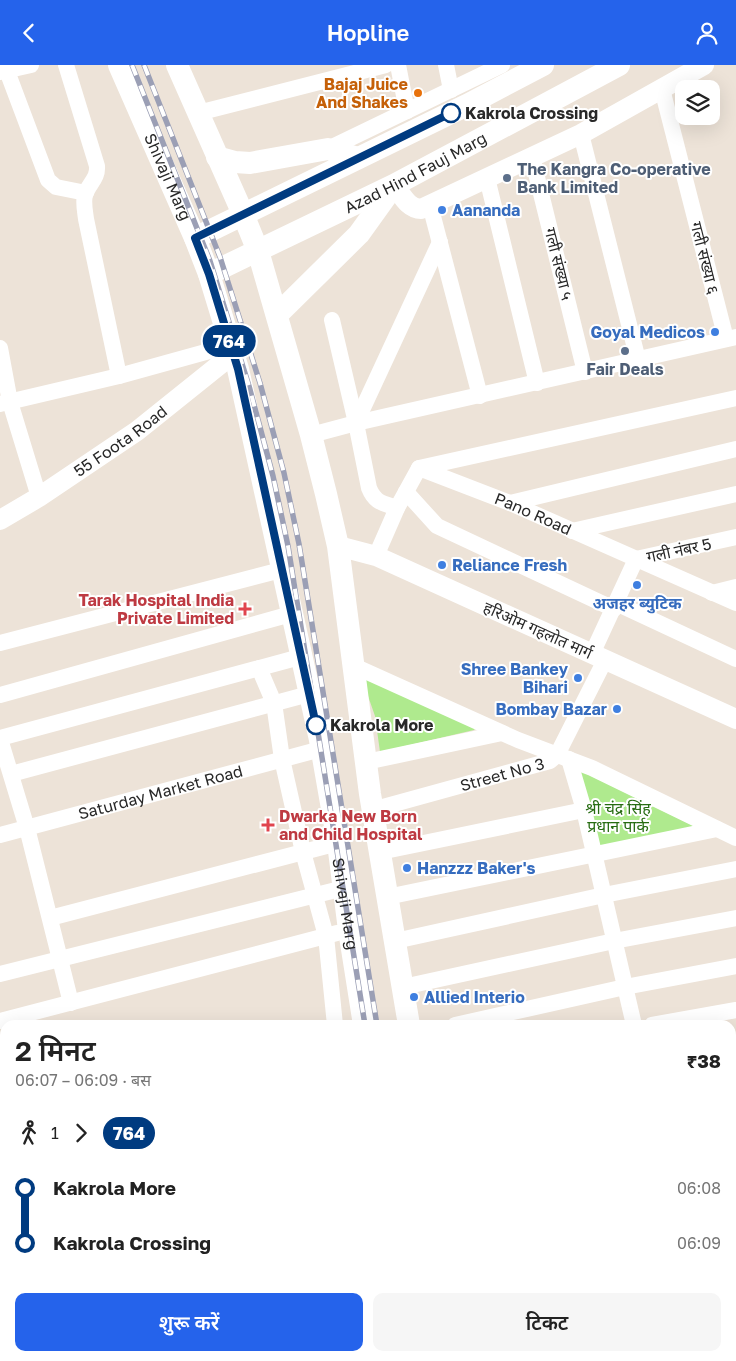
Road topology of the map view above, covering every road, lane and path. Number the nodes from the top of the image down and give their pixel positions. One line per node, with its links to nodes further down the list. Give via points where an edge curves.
1 (31, 65): 12 (street)
2 (66, 65): 24 (street, via 97,166 96,178)
3 (119, 65): 27 (main road, Shivaji Marg)
4 (386, 65): 16 (street)
5 (398, 65): 15 (street)
6 (446, 65): 14 (street)
7 (543, 65): 21 (main road)
8 (619, 65): 23 (main road, Azad Hind Fauj Marg)
9 (704, 65): 13 (street)
10 (181, 66): 16 (main road)
11 (495, 67): 14 (street)
12 (4, 71): 24 (street, via 48,179 56,187)
13 (662, 89): 17 (street); 33 (street, गली संख्या ६)
14 (451, 90): 15 (street)
15 (407, 111): 18 (street)
16 (198, 113): 19 (main road)
17 (582, 134): 20 (street); 36 (street)
18 (328, 149): 19 (main road, via 250,163); 21 (main road)
19 (217, 157): 26 (main road)
20 (532, 157): 22 (street); 37 (street, गली संख्या ५)
21 (358, 158): 26 (main road)
22 (487, 178): 25 (street); 39 (street)
23 (394, 185): 25 (street, via 410,207 422,209); 29 (main road, Azad Hind Fauj Marg); 31 (main road, via 358,233)
24 (86, 193): 38 (street, via 86,219)
25 (430, 205): 28 (street)
26 (244, 214): 27 (main road); 29 (main road)
27 (195, 238): 30 (main road, Shivaji Marg)
28 (440, 242): 40 (street); 43 (street)
29 (258, 251): 30 (main road, Azad Hind Fauj Marg); 31 (main road)
30 (209, 274): 35 (main road, Shivaji Marg)
31 (277, 315): 44 (main road)
32 (332, 321): 43 (street)
33 (731, 338): 36 (street)
34 (0, 348): 42 (street)
35 (232, 350): 38 (street); 49 (street, 55 Foota Road, via 137,431); 58 (main road, Shivaji Marg)
36 (638, 360): 37 (street)
37 (585, 372): 39 (street)
38 (119, 376): 42 (street)
39 (537, 383): 40 (street)
40 (480, 396): 43 (street)
41 (736, 398): 46 (street)
42 (5, 403): 49 (street)
43 (356, 423): 44 (street); 51 (street, via 372,497)
44 (312, 435): 55 (main road)
45 (736, 449): 50 (street)
46 (419, 468): 47 (street); 50 (street, Pano Road)
47 (406, 491): 51 (street); 62 (street, via 437,526)
48 (736, 494): 53 (street)
49 (39, 497): 52 (street, 55 Foota Road)
50 (510, 503): 53 (street, Pano Road)
51 (397, 508): 56 (street)
52 (0, 520)
53 (572, 531): 57 (street, Pano Road)
54 (736, 537): 57 (street, गली नंबर 5)
55 (338, 546): 56 (street, हरिओम गहलोत मार्ग); 68 (main road)
56 (376, 556): 66 (street, हरिओम गहलोत मार्ग)
57 (636, 559): 60 (street, Pano Road); 62 (street, गली नंबर 5)
58 (281, 569): 63 (main road, Shivaji Marg); 64 (street)
59 (736, 587): 60 (street)
60 (712, 593): 61 (street, Pano Road)
61 (736, 603)
62 (615, 606): 66 (street, गली नंबर 5); 67 (street)
63 (291, 614): 65 (main road, Shivaji Marg); 71 (street)
64 (0, 643)
65 (300, 657): 69 (street); 70 (main road, Shivaji Marg)
66 (598, 657): 73 (street, हरिओम गहलोत मार्ग); 77 (street, Street No 3)
67 (736, 659)
68 (354, 666): 74 (street); 79 (main road)
69 (259, 668): 72 (street); 75 (street)
70 (309, 694): 72 (street); 76 (main road, Shivaji Marg)
71 (0, 695)
72 (274, 703): 78 (street); 80 (street)
73 (736, 719)
74 (502, 733): 77 (street); 79 (street)
75 (0, 738): 80 (street)
76 (321, 749): 78 (street, Saturday Market Road); 87 (main road, Shivaji Marg)
77 (563, 757): 81 (street, Street No 3); 82 (street); 84 (street)
78 (282, 759): 83 (street, Saturday Market Road); 88 (street)
79 (366, 761): 81 (main road)
80 (11, 774): 83 (street)
81 (372, 810): 89 (main road)
82 (584, 810): 89 (street); 90 (street)
83 (27, 828): 85 (street, Saturday Market Road); 96 (street)
84 (716, 829): 86 (street); 90 (street)
85 (0, 835)
86 (736, 837)
87 (338, 843): 88 (street); 92 (main road, Shivaji Marg)
88 (304, 852): 93 (street); 96 (street)
89 (380, 852): 95 (main road)
90 (594, 855): 94 (street); 95 (street)
91 (736, 869): 94 (street)
92 (344, 888): 93 (street); 98 (main road, Shivaji Marg)
93 (314, 895): 99 (street); 102 (street)
94 (604, 895): 100 (street); 101 (street)
95 (387, 897): 100 (main road)
96 (50, 917): 102 (street)
97 (736, 918): 101 (street)
98 (349, 930): 99 (street); 111 (main road, Shivaji Marg)
99 (326, 936): 107 (street); 110 (street)
100 (395, 941): 105 (main road)
101 (614, 941): 105 (street); 106 (street)
102 (60, 959): 104 (street); 107 (street)
103 (736, 966): 106 (street)
104 (0, 974)
105 (403, 987): 112 (main road)
106 (625, 987): 113 (street); 114 (street)
107 (71, 1003): 109 (street)
108 (736, 1010): 115 (street)
109 (4, 1020)
110 (334, 1020)
111 (363, 1020)
112 (408, 1020)
113 (477, 1020)
114 (633, 1020)
115 (680, 1020)

